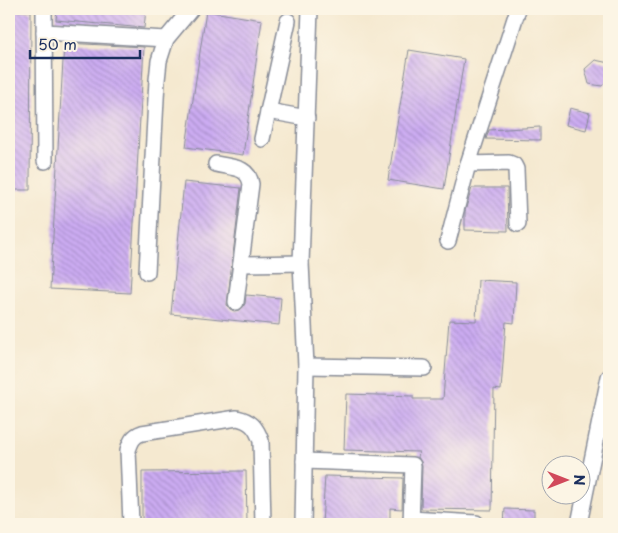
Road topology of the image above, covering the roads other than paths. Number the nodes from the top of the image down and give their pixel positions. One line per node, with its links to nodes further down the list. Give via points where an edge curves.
1 (44, 9): 6 (street)
2 (191, 9): 7 (street)
3 (310, 9): 9 (street)
4 (518, 9): 13 (street)
5 (288, 21): 8 (street)
6 (44, 32): 7 (street); 11 (street)
7 (166, 39): 18 (street, via 157,80)
8 (268, 111): 9 (street); 10 (street)
9 (307, 118): 16 (street)
10 (262, 139)
11 (45, 161)
12 (216, 164): 17 (street, via 246,171 250,176 252,184)
13 (468, 164): 14 (street, via 514,164); 15 (street)
14 (518, 224)
15 (448, 241)
16 (301, 263): 17 (street); 20 (street)
17 (241, 264): 19 (street)
18 (147, 272)
19 (236, 302)
20 (306, 366): 21 (street); 23 (street)
21 (424, 368)
22 (609, 377): 29 (street)
23 (304, 461): 24 (street, via 413,465); 28 (street)
24 (411, 522): 25 (street)
25 (476, 523)
26 (131, 524): 27 (street, via 128,450 135,436 237,418 248,420 257,429 261,441)
27 (263, 524)
28 (303, 524)
29 (579, 524)

